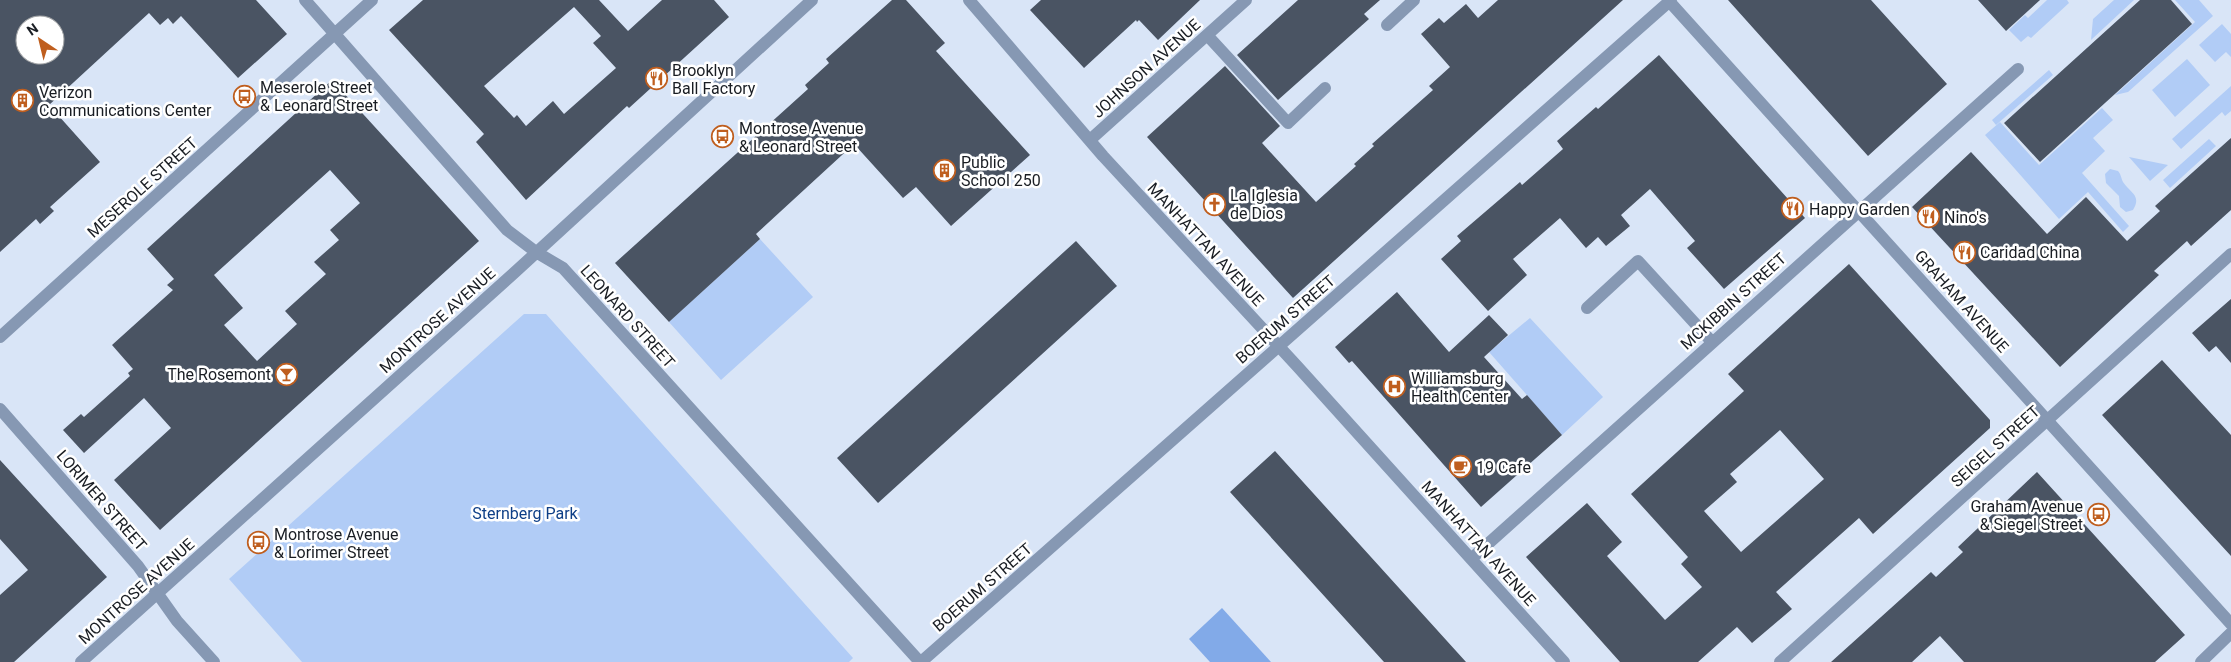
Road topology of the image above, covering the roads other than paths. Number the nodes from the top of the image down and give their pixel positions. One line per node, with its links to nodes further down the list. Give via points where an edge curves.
1 (305, 0): 9 (street, LEONARD STREET)
2 (372, 0): 9 (street, MESEROLE STREET)
3 (812, 0): 15 (street, MONTROSE AVENUE)
4 (969, 0): 13 (street, MANHATTAN AVENUE)
5 (1246, 0): 10 (street, JOHNSON AVENUE)
6 (1414, 0): 8 (street)
7 (1669, 0): 14 (street, GRAHAM AVENUE); 20 (street, BOERUM STREET)
8 (1387, 25)
9 (335, 34): 15 (street, LEONARD STREET, via 507,230); 18 (street, MESEROLE STREET)
10 (1207, 35): 12 (street, via 1288,124); 13 (street, JOHNSON AVENUE)
11 (2018, 69): 14 (street, MCKIBBIN STREET)
12 (1325, 88)
13 (1090, 139): 20 (street, MANHATTAN AVENUE)
14 (1858, 210): 19 (street, MCKIBBIN STREET); 22 (street, GRAHAM AVENUE)
15 (536, 252): 24 (street, MONTROSE AVENUE); 29 (street, LEONARD STREET, via 563,268)
16 (2231, 254): 22 (street, SEIGEL STREET)
17 (1587, 308): 19 (street, via 1638,261)
18 (0, 337)
19 (1712, 342): 23 (street, MCKIBBIN STREET)
20 (1279, 346): 23 (street, MANHATTAN AVENUE); 29 (street, BOERUM STREET)
21 (0, 409): 24 (street, LORIMER STREET, via 138,566)
22 (2048, 420): 25 (street, GRAHAM AVENUE); 31 (street, SEIGEL STREET)
23 (1471, 559): 30 (street, MANHATTAN AVENUE)
24 (157, 594): 27 (street, MONTROSE AVENUE); 28 (street, LORIMER STREET)
25 (2231, 624)
26 (2231, 632): 32 (street)
27 (82, 662)
28 (214, 662)
29 (921, 662)
30 (1564, 662)
31 (1780, 662)
32 (2201, 662)

